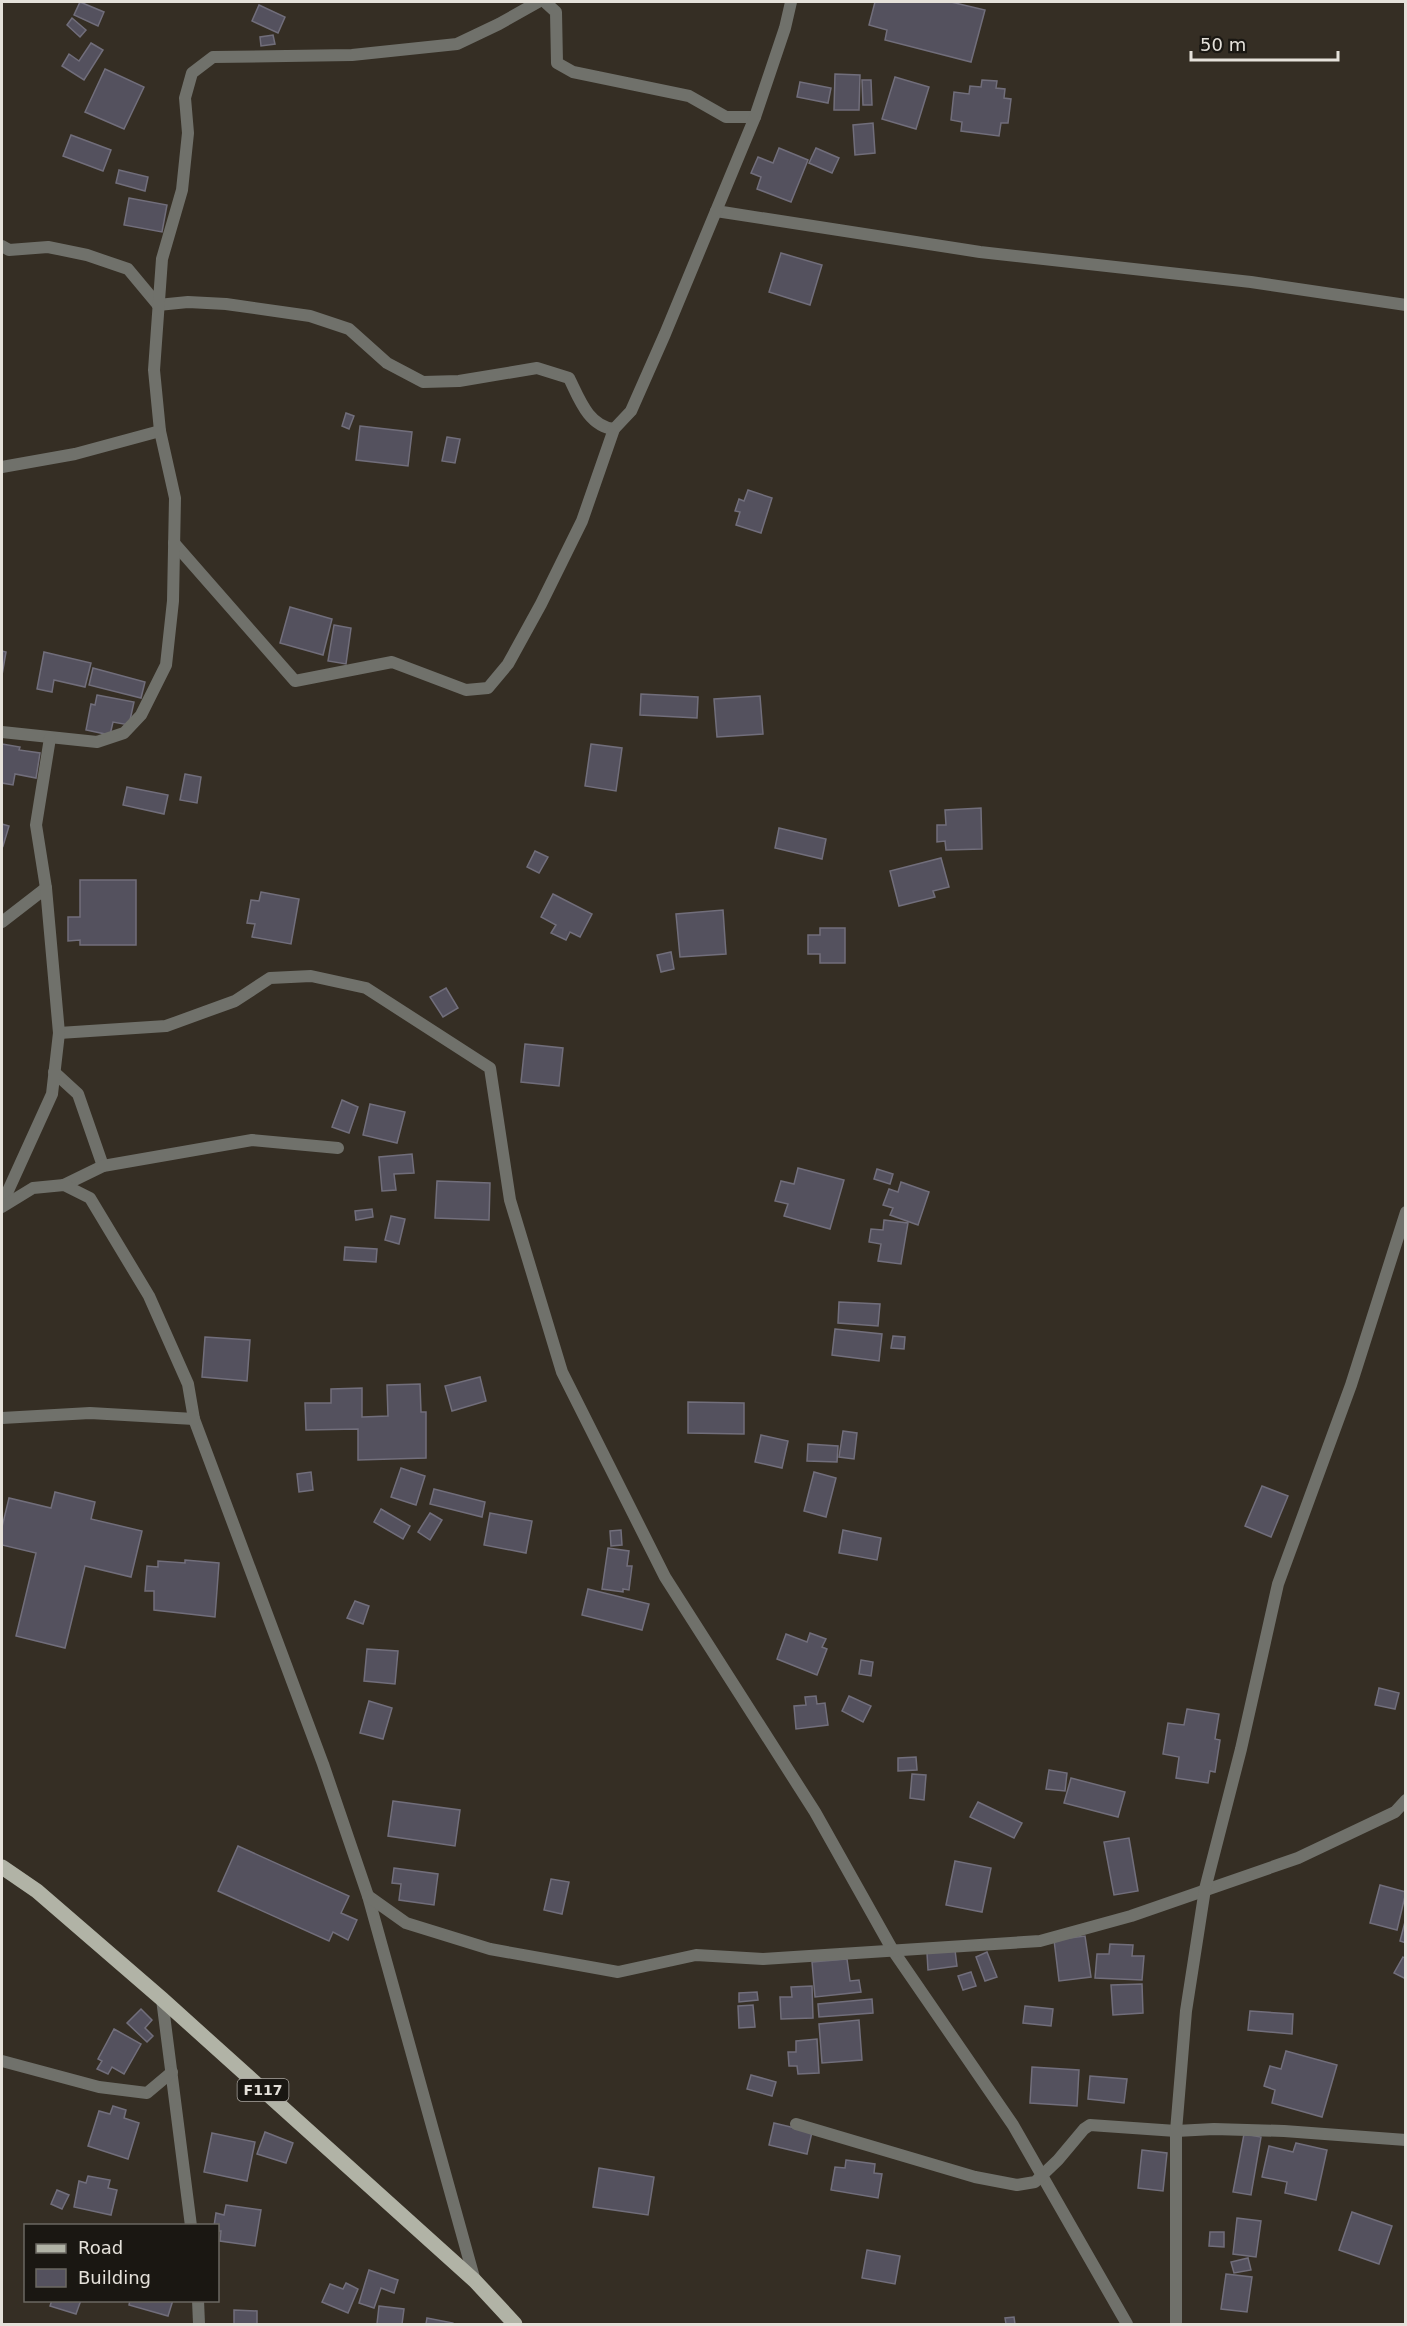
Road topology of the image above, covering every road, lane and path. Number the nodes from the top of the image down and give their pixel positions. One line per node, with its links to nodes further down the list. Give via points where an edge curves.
1 (538, 2): 7 (street, via 457,44 352,55 213,57 192,73 185,98 188,133 182,190 162,259)
2 (545, 2): 4 (street, via 556,12 557,63 573,72 689,96 726,117)
3 (791, 2): 4 (street)
4 (755, 117): 5 (street)
5 (716, 211): 8 (street, via 980,252 1251,282); 9 (street, via 631,411)
6 (2, 246): 7 (street, via 9,250 48,247 128,269)
7 (158, 305): 9 (street, via 226,304 310,316 349,329 387,363 423,382 459,381 537,368 569,378 588,414 604,428); 10 (street, via 154,370)
8 (1406, 305)
9 (614, 429): 12 (street, via 582,521 508,664 488,688 466,690 392,662 295,681)
10 (160, 431): 11 (street, via 75,454); 12 (street, via 175,498)
11 (2, 467)
12 (174, 543): 14 (street, via 166,665 141,716 124,733 97,742)
13 (2, 732): 14 (street)
14 (50, 738): 15 (street, via 36,825)
15 (46, 888): 16 (street); 17 (street)
16 (2, 922)
17 (59, 1033): 18 (street); 30 (street, via 166,1026 235,1002 270,978 311,976 366,988 490,1068 510,1200 562,1372 665,1577 815,1812)
18 (54, 1072): 20 (street, via 78,1094); 22 (street, via 52,1094)
19 (338, 1148): 20 (street, via 252,1140)
20 (104, 1166): 21 (street)
21 (64, 1185): 22 (street, via 33,1188); 25 (street, via 90,1198 149,1296 188,1384)
22 (2, 1206)
23 (1406, 1212): 28 (street, via 1352,1385 1278,1584)
24 (2, 1418): 25 (street, via 90,1413)
25 (194, 1419): 29 (street)
26 (1406, 1800): 28 (street, via 1395,1812 1298,1858)
27 (2, 1867): 31 (main road, F117, via 37,1891)
28 (1205, 1889): 30 (street, via 1131,1916 1040,1941); 35 (street, via 1186,2011)
29 (368, 1896): 30 (street, via 406,1923 469,1943 618,1972 696,1954 763,1959); 39 (street)
30 (892, 1949): 37 (street, via 1013,2125)
31 (162, 1999): 33 (street); 39 (main road, F117)
32 (2, 2061): 33 (street, via 99,2087 147,2093)
33 (172, 2072): 38 (street)
34 (796, 2124): 37 (street, via 1006,2184 1027,2185)
35 (1176, 2131): 36 (street, via 1237,2129); 37 (street, via 1090,2125); 44 (street)
36 (1406, 2140)
37 (1041, 2176): 43 (street)
38 (191, 2224)
39 (475, 2281): 42 (main road, F117)
40 (198, 2302): 41 (street)
41 (199, 2325)
42 (515, 2325)
43 (1127, 2325)
44 (1176, 2325)

